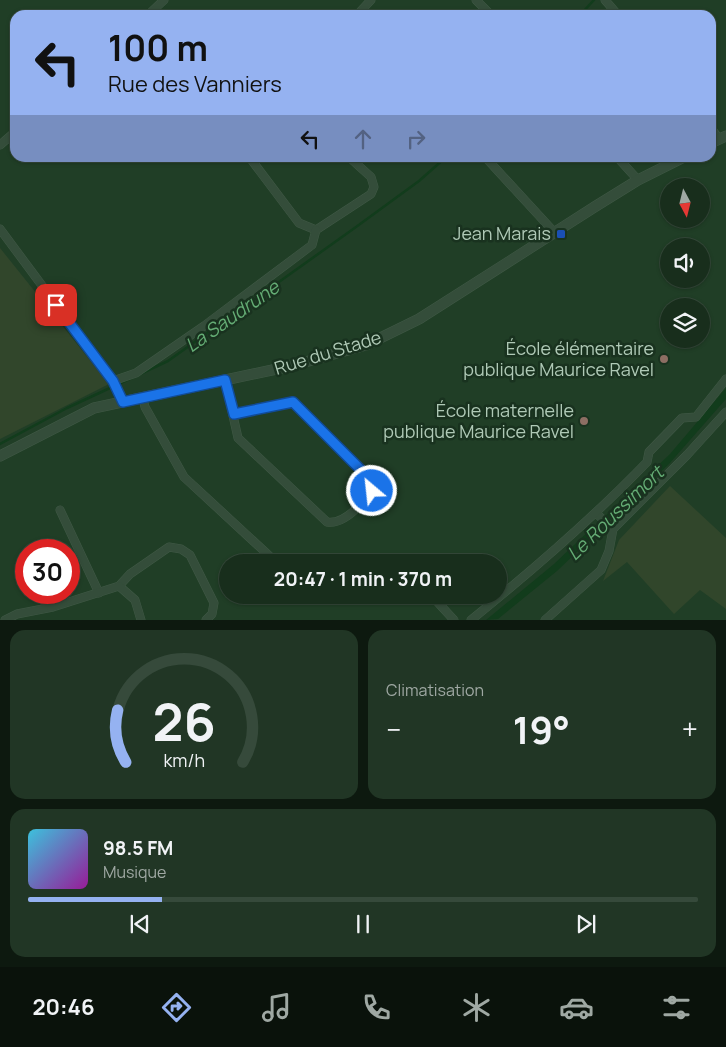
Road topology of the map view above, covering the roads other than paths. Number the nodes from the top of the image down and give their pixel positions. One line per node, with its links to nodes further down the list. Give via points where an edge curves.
1 (164, 0): 5 (street)
2 (371, 0): 6 (street)
3 (476, 0): 7 (street)
4 (605, 0): 8 (street)
5 (153, 10)
6 (362, 10)
7 (487, 10)
8 (614, 10)
9 (10, 136): 10 (street)
10 (0, 145)
11 (253, 162): 18 (street, via 299,223)
12 (354, 162): 18 (street, via 371,177 374,187 371,194)
13 (490, 162): 19 (street)
14 (622, 162): 16 (street)
15 (674, 162): 16 (street, Rue du Stade)
16 (638, 180): 19 (street, Rue du Stade)
17 (0, 229): 22 (street)
18 (316, 230): 22 (street, via 312,245 204,326 136,373)
19 (555, 233): 21 (street, Rue du Stade, via 398,331 366,345)
20 (726, 379): 29 (street, via 696,417 682,418 649,452 647,462)
21 (225, 380): 24 (street, Rue du Stade); 26 (street)
22 (114, 383): 23 (street)
23 (122, 399): 24 (street, Rue du Stade); 27 (street, Rue du Stade, via 82,413)
24 (143, 399): 31 (street, via 184,477)
25 (726, 412): 30 (street)
26 (234, 414): 26 (street, via 293,402 366,475 372,491 340,521 327,522 238,438)
27 (0, 456)
28 (60, 510): 33 (street)
29 (597, 514): 30 (street); 39 (street)
30 (613, 529): 40 (street, via 601,570)
31 (267, 554)
32 (119, 586): 33 (street); 36 (street, via 135,600); 37 (street, via 140,566 169,547 181,549 190,555 214,603 212,614)
33 (99, 593): 35 (street)
34 (439, 604): 38 (street)
35 (5, 620)
36 (141, 620)
37 (206, 620)
38 (454, 620)
39 (471, 620)
40 (544, 620)

